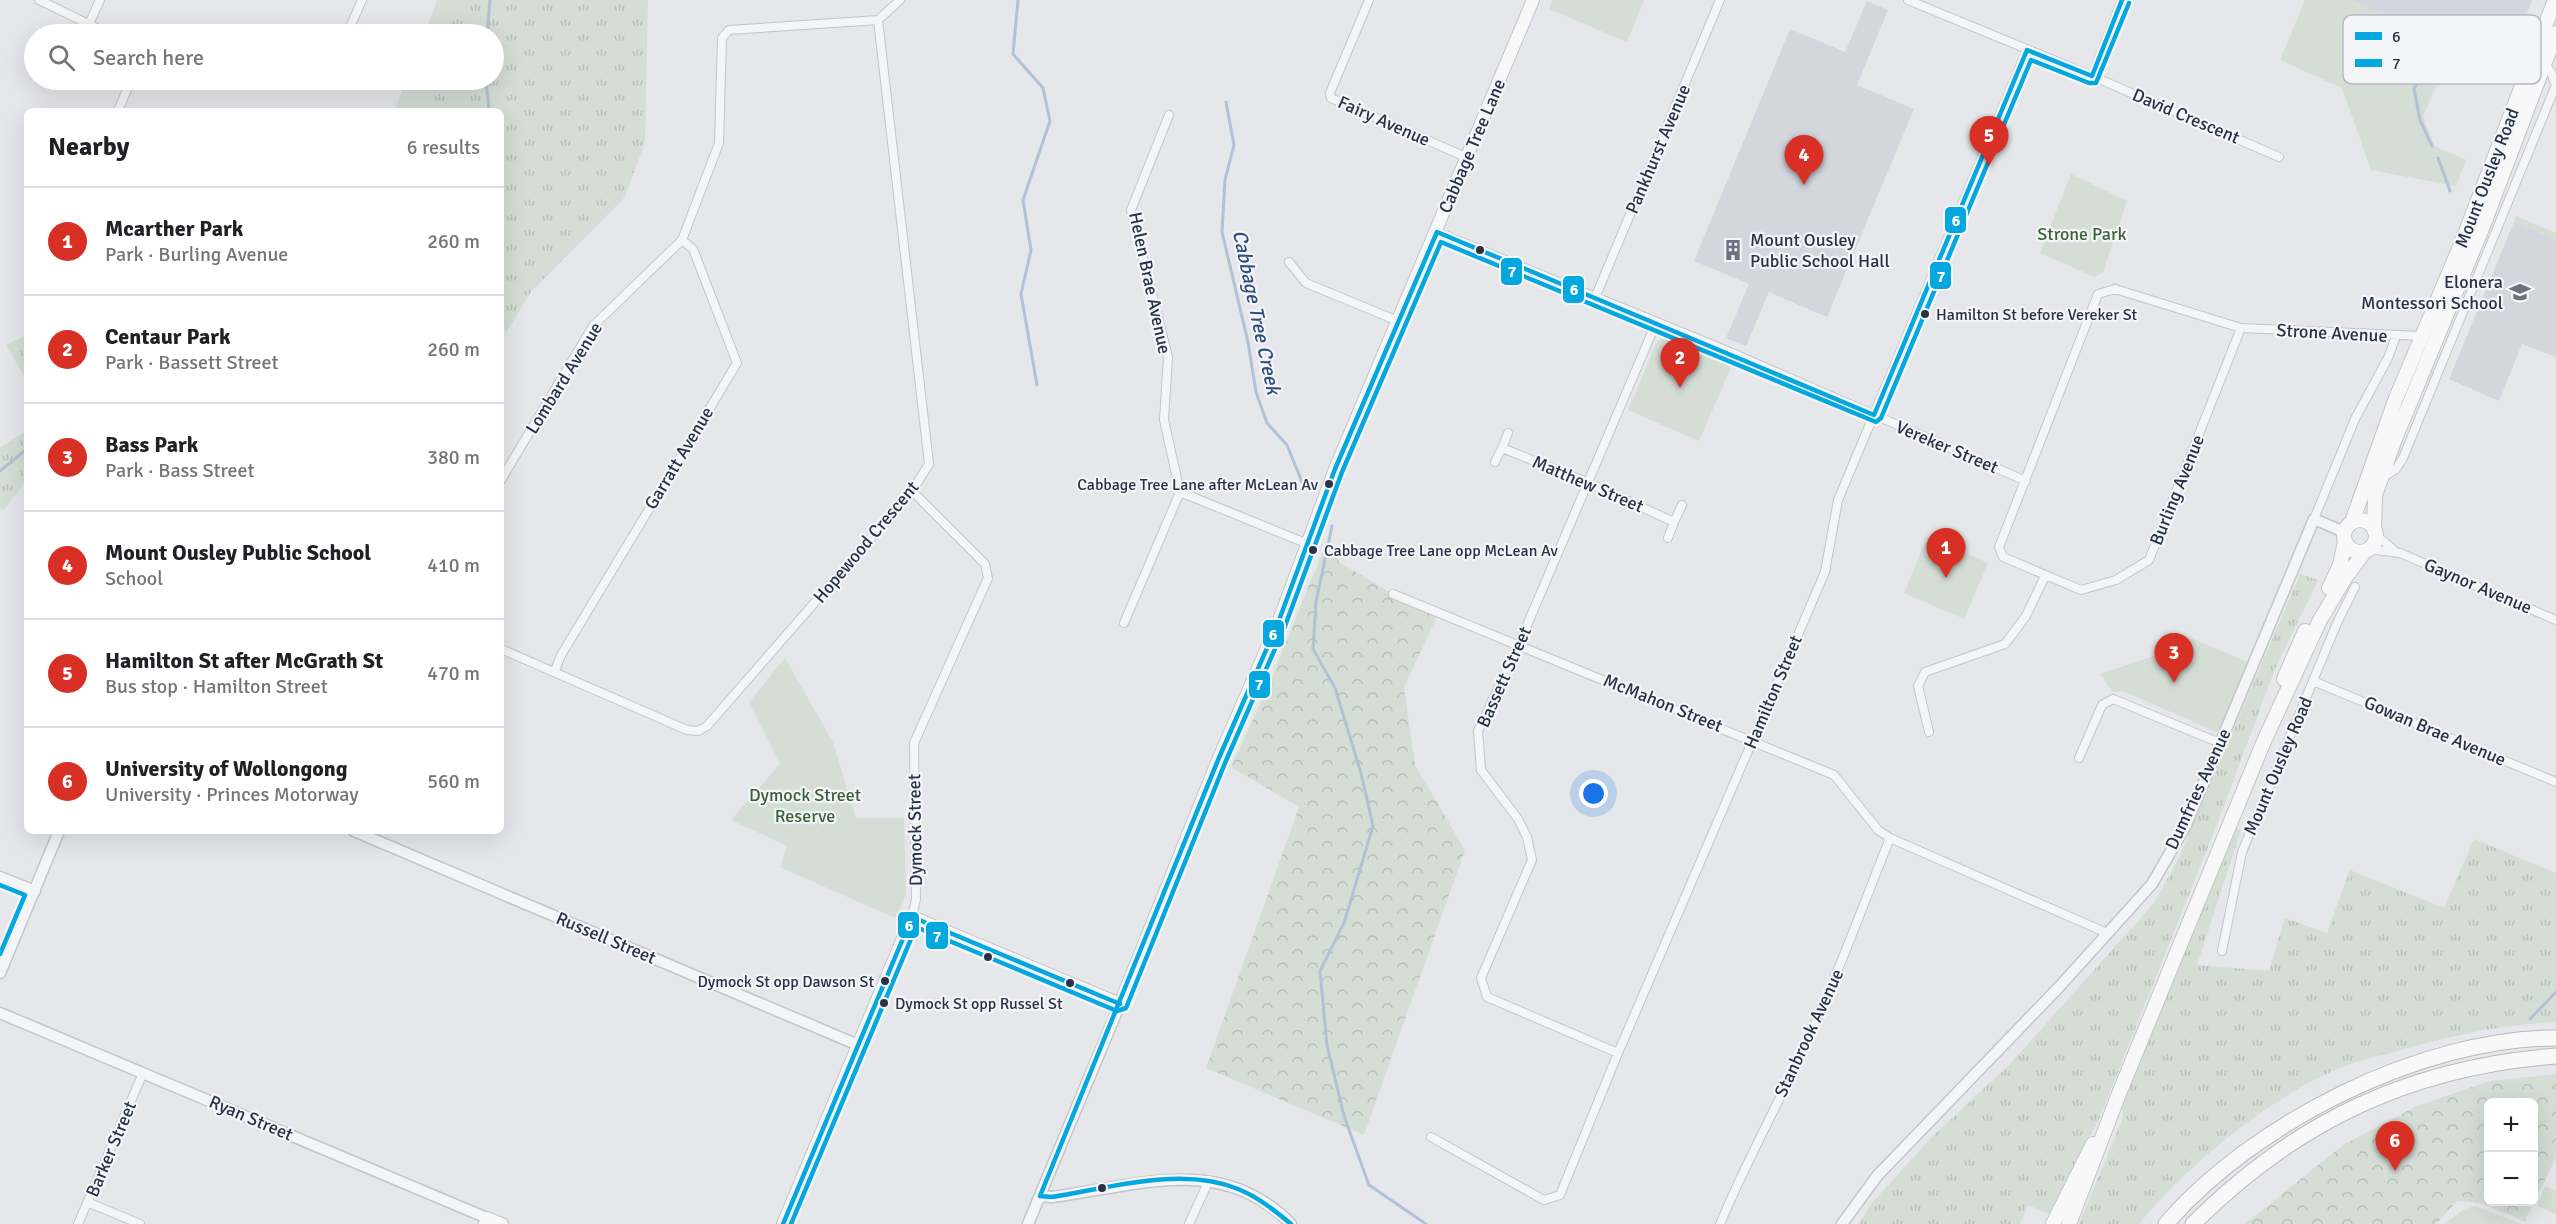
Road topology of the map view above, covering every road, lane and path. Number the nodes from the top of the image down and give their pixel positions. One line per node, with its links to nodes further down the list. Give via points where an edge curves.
1 (39, 0): 12 (street)
2 (100, 0): 12 (street)
3 (362, 0): 13 (street)
4 (900, 0): 11 (street)
5 (1368, 0): 27 (street, Fairy Avenue, via 1331,98)
6 (1533, 0): 27 (main road, Cabbage Tree Lane)
7 (1720, 0): 31 (street, Pankhurst Avenue)
8 (1908, 0): 16 (street, David Crescent)
9 (2122, 0): 19 (street)
10 (2555, 0): 15 (main road, Mount Ousley Road)
11 (878, 20): 29 (street, Lombard Avenue, via 729,30 722,38 719,143); 45 (street, Hopewood Crescent, via 929,464)
12 (89, 24)
13 (351, 24)
14 (2556, 33): 17 (main road, Mount Ousley Road)
15 (2541, 36)
16 (2027, 50): 19 (street, David Crescent); 37 (street, Hamilton Street)
17 (2544, 63): 18 (main road, Mount Ousley Road); 22 (street, Mount Ousley Road)
18 (2541, 71)
19 (2092, 76): 26 (street, David Crescent)
20 (2523, 84): 36 (main road, Mount Ousley Road)
21 (2536, 84): 42 (main road, Mount Ousley Road)
22 (2556, 86): 42 (street, Mount Ousley Road, via 2402,459 2393,472)
23 (127, 90): 24 (street)
24 (119, 108)
25 (1169, 115): 46 (street, Helen Brae Avenue, via 1131,210 1168,357 1164,420)
26 (2279, 157)
27 (1468, 158): 28 (main road, Cabbage Tree Lane)
28 (1437, 232): 31 (street, Vereker Street); 32 (main road, Cabbage Tree Lane)
29 (682, 240): 41 (street, Lombard Avenue, via 593,326); 63 (street, Garratt Avenue, via 693,249 737,363)
30 (1288, 262): 32 (street, via 1306,283)
31 (1595, 298): 33 (street, Vereker Street)
32 (1398, 321): 53 (main road, Cabbage Tree Lane)
33 (1656, 323): 37 (street, Vereker Street); 44 (street, Bassett Street)
34 (2241, 328): 35 (street, Strone Avenue); 43 (street, Strone Avenue, via 2115,289 2098,294); 56 (street, Burling Avenue, via 2149,560 2116,580 2081,590)
35 (2396, 336): 36 (street, Strone Avenue); 48 (street, Dumfries Avenue, via 2355,419)
36 (2422, 336): 50 (main road, Mount Ousley Road)
37 (1874, 415): 43 (street, Vereker Street); 66 (street, Hamilton Street, via 1838,500 1825,572)
38 (1508, 433): 39 (street)
39 (1502, 448): 40 (street); 44 (street, Matthew Street)
40 (1495, 462)
41 (504, 475)
42 (2380, 479): 51 (main road, Mount Ousley Road, via 2374,503)
43 (2026, 481): 56 (street, Burling Avenue, via 1999,547 2003,557)
44 (1589, 483): 49 (street, Matthew Street); 61 (street, Bassett Street)
45 (912, 491): 63 (street, Hopewood Crescent, via 698,731 687,730); 76 (street, Dymock Street, via 985,564 988,578 914,743 916,899)
46 (1180, 492): 53 (street); 60 (street)
47 (1682, 505): 49 (street)
48 (2314, 519): 50 (street); 68 (street, Dumfries Avenue)
49 (1674, 522): 52 (street)
50 (2347, 532): 51 (main road, via 2365,521); 54 (main road, via 2352,550); 67 (main road, Mount Ousley Road, via 2338,571 2291,661)
51 (2375, 532): 54 (main road, via 2374,542); 55 (street, Gaynor Avenue)
52 (1668, 538)
53 (1308, 544): 80 (main road, Cabbage Tree Lane)
54 (2367, 550): 55 (street, Gaynor Avenue); 67 (main road, Mount Ousley Road, via 2320,620)
55 (2400, 553): 59 (street, Gaynor Avenue)
56 (2045, 576): 65 (street, via 2026,616 2005,644 1925,672 1918,686)
57 (2355, 587): 64 (street, Mount Ousley Road)
58 (1393, 594): 61 (street, McMahon Street)
59 (2556, 620)
60 (1124, 623)
61 (1519, 644): 66 (street, McMahon Street); 84 (street, Bassett Street, via 1478,731 1481,770 1518,819 1532,860 1481,978 1487,997)
62 (504, 650): 63 (street, Hopewood Crescent)
63 (555, 671)
64 (2313, 681): 70 (street, Gowan Brae Avenue); 78 (street, Mount Ousley Road, via 2242,852)
65 (1929, 732)
66 (1753, 740): 73 (street, McMahon Street, via 1834,775 1878,830); 84 (street, Hamilton Street)
67 (2264, 741): 87 (main road, Mount Ousley Road)
68 (2220, 743): 69 (street, via 2113,699 2103,705); 77 (street, Dumfries Avenue, via 2186,825 2152,884)
69 (2079, 758)
70 (2556, 782)
71 (58, 834): 75 (street)
72 (361, 834): 83 (street, Russell Street)
73 (1890, 838): 77 (street, McMahon Street); 101 (street, Stanbrook Avenue, via 1838,970 1797,1063 1745,1163)
74 (0, 877): 75 (street)
75 (35, 891): 79 (street)
76 (912, 917): 80 (main road); 83 (main road, Dymock Street)
77 (2107, 933): 102 (street, Dumfries Avenue, via 1877,1176)
78 (2222, 951)
79 (0, 973)
80 (1120, 1004): 91 (street, Cabbage Tree Lane)
81 (0, 1013): 86 (street, Ryan Street)
82 (2556, 1038): 89 (highway, via 2487,1046 2405,1068 2301,1115)
83 (858, 1045): 97 (main road, Dymock Street)
84 (1618, 1053): 88 (street, Hamilton Street, via 1560,1195 1544,1200)
85 (2556, 1056): 107 (highway, via 2460,1070 2372,1100 2333,1118 2273,1153)
86 (143, 1073): 92 (street, Barker Street); 93 (street, Ryan Street)
87 (2120, 1091): 103 (main road, Mount Ousley Road); 104 (main road, Mount Ousley Road)
88 (1431, 1137)
89 (2219, 1172): 105 (highway); 106 (highway)
90 (1209, 1180): 91 (street, via 1180,1178); 99 (street); 100 (street, via 1248,1191)
91 (1040, 1196): 98 (street, Cabbage Tree Lane)
92 (87, 1203): 94 (street, Barker Street); 95 (street)
93 (486, 1221): 96 (main road, Ryan Street)
94 (78, 1224)
95 (140, 1224)
96 (502, 1224)
97 (783, 1224)
98 (1028, 1224)
99 (1190, 1224)
100 (1291, 1224)
101 (1720, 1224)
102 (1842, 1224)
103 (2053, 1224)
104 (2069, 1224)
105 (2155, 1224)
106 (2166, 1224)
107 (2193, 1224)

